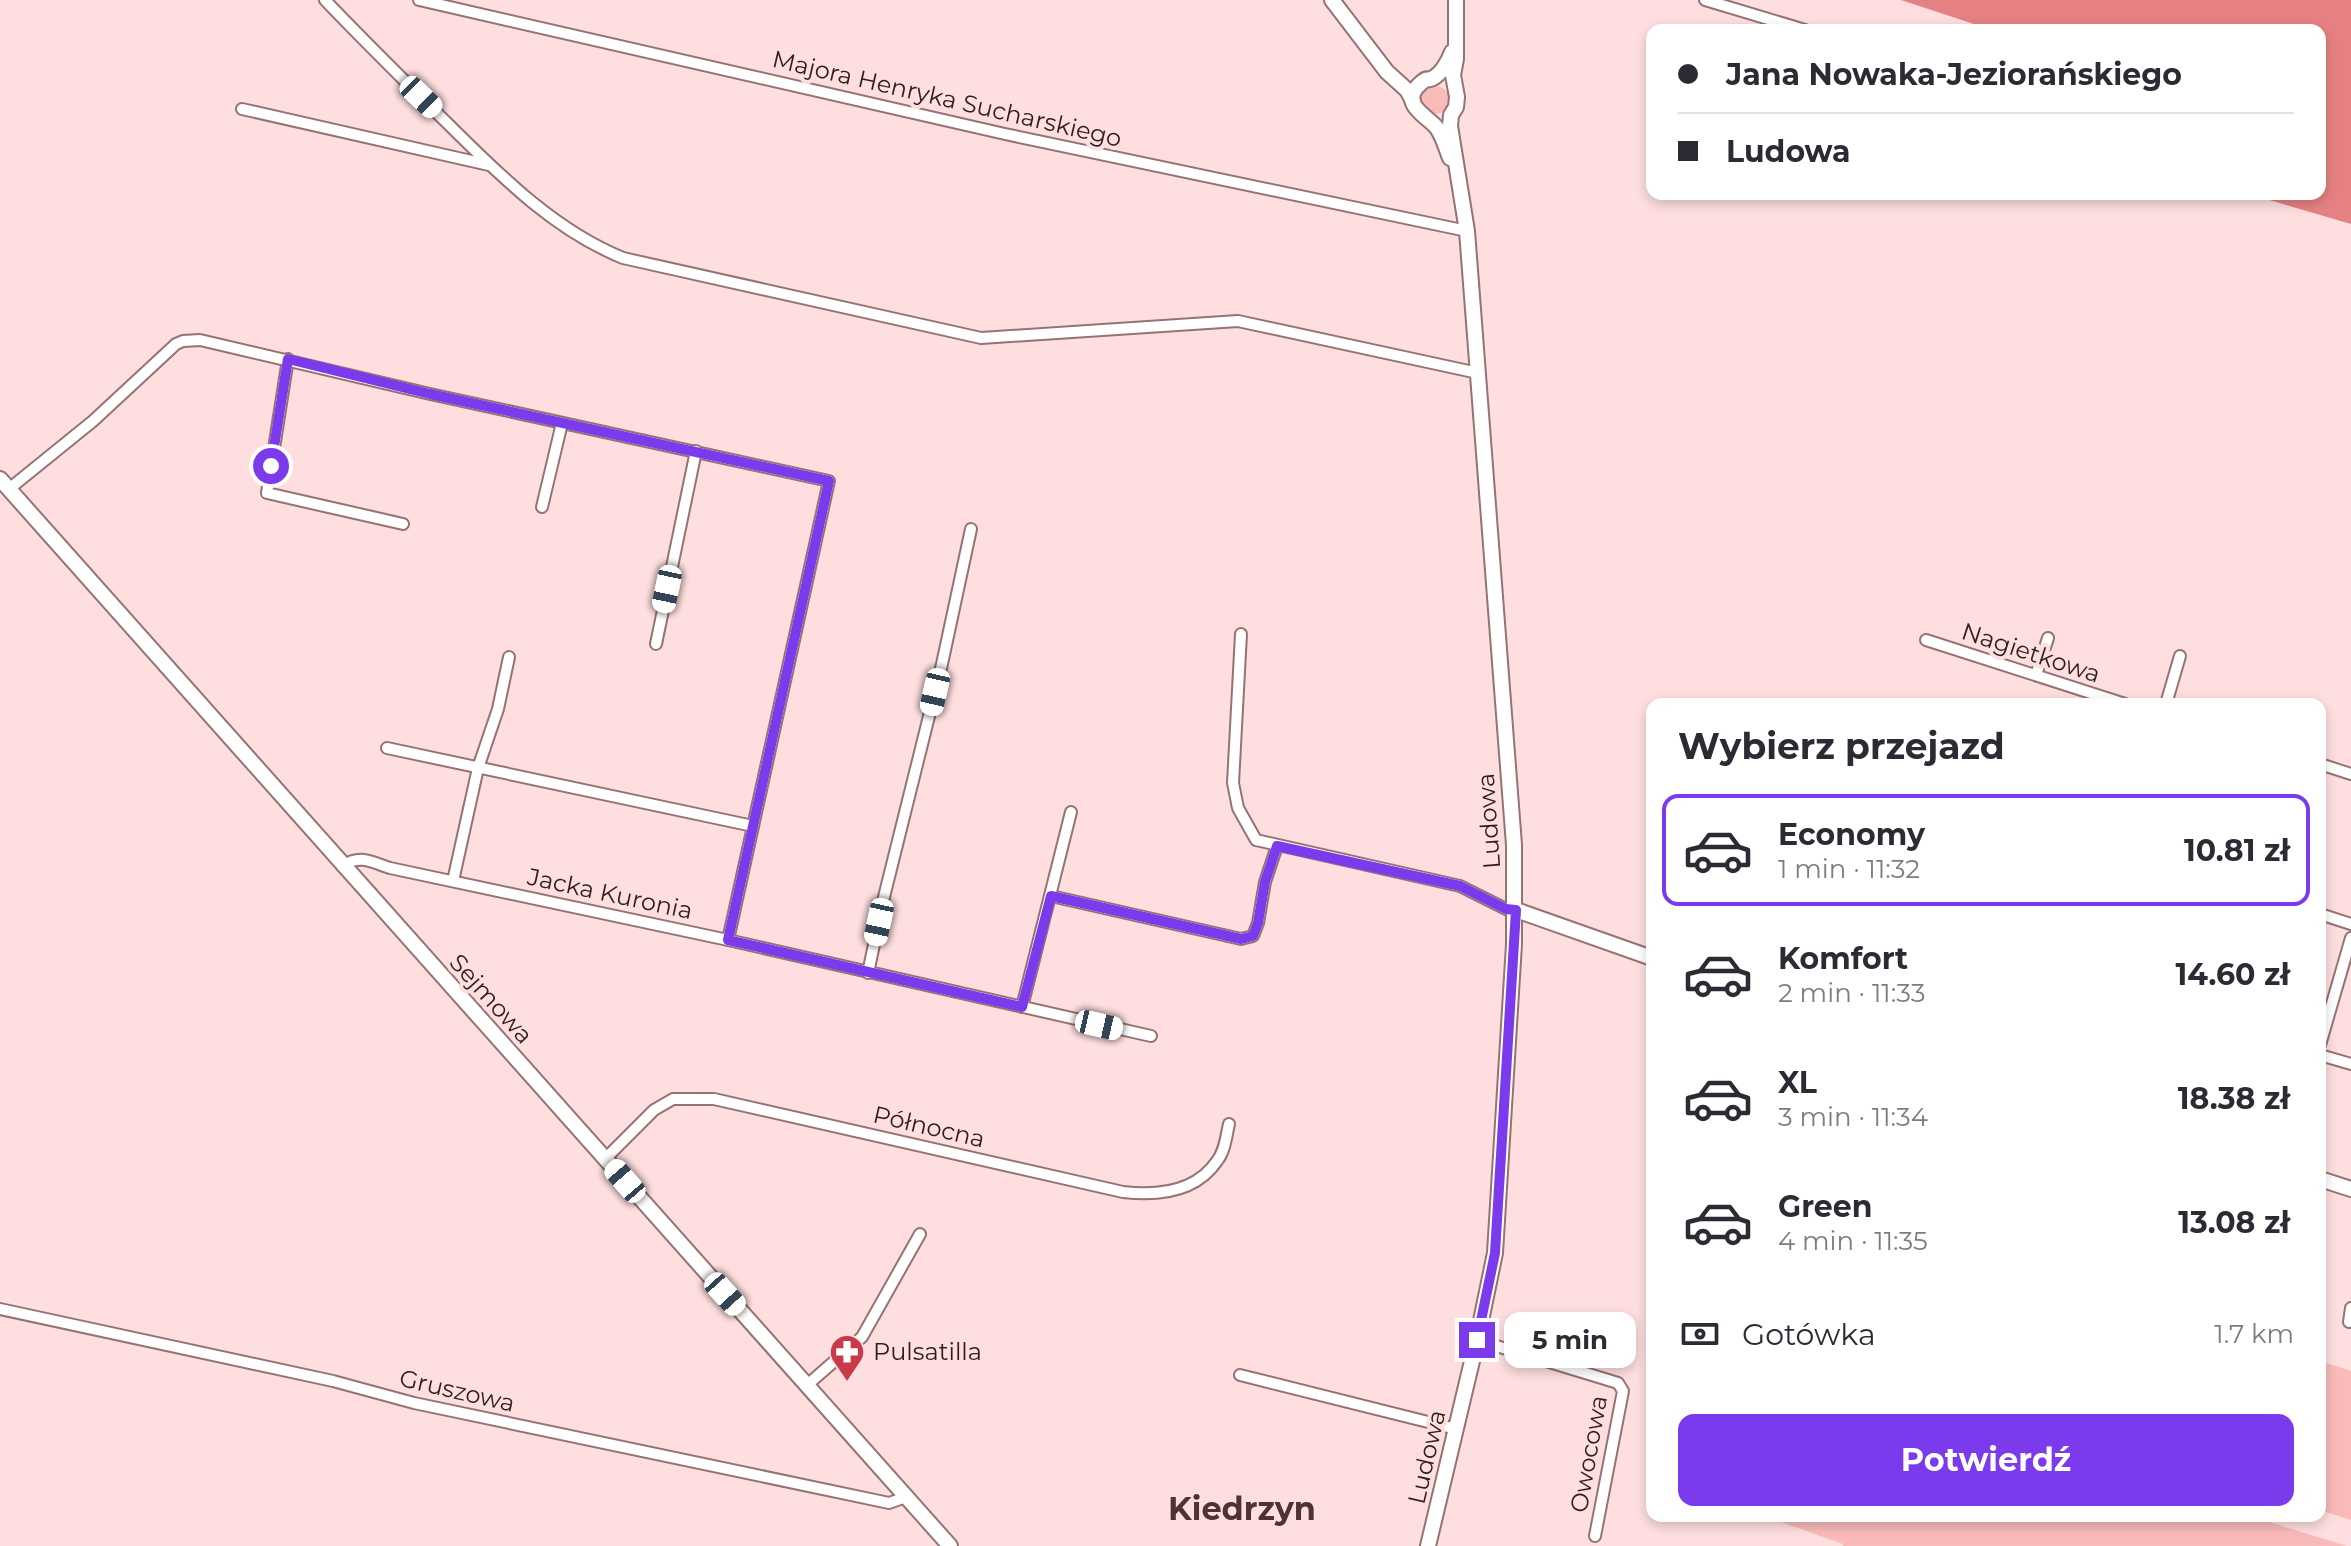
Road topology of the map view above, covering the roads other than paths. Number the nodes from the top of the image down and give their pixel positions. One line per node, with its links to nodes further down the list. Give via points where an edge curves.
1 (325, 0): 15 (street)
2 (419, 0): 17 (street, Majora Henryka Sucharskiego, via 1005,134)
3 (1332, 0): 8 (main road, Ludowa)
4 (1456, 0): 7 (main road, Ludowa)
5 (1705, 0): 6 (street)
6 (1785, 24)
7 (1455, 46): 9 (main road, via 1446,65); 10 (main road, Ludowa)
8 (1379, 60): 9 (main road, via 1405,78); 11 (main road, Ludowa)
9 (1428, 80): 10 (main road, via 1442,78); 11 (main road, via 1415,90)
10 (1454, 87): 13 (main road, Ludowa, via 1456,107)
11 (1413, 101): 14 (main road, Ludowa)
12 (242, 109): 15 (street)
13 (1451, 115): 14 (main road); 16 (main road, Ludowa)
14 (1428, 120): 16 (main road, Ludowa, via 1438,129)
15 (489, 165): 19 (street, via 546,213 623,258 974,337 1245,322)
16 (1461, 184): 17 (main road, Ludowa)
17 (1467, 231): 19 (main road, Ludowa)
18 (288, 359): 20 (street); 22 (street, via 200,340 176,344 93,421); 24 (street, via 267,493)
19 (1478, 373): 45 (main road, Ludowa)
20 (562, 423): 21 (street); 23 (street)
21 (696, 451): 29 (street); 40 (street, via 829,481)
22 (4, 484): 42 (main road, Sejmowa)
23 (542, 507)
24 (403, 524)
25 (971, 529): 51 (street)
26 (1241, 634): 41 (street, via 1235,797 1256,840)
27 (2048, 638): 32 (street)
28 (1926, 640): 32 (street, Nagietkowa)
29 (656, 644)
30 (2180, 656): 34 (street)
31 (509, 657): 37 (street)
32 (2036, 675): 33 (street, Nagietkowa)
33 (2107, 698)
34 (2168, 698)
35 (387, 748): 37 (street)
36 (2326, 766): 38 (street)
37 (478, 768): 40 (street); 43 (street)
38 (2351, 774)
39 (1071, 812): 44 (street)
40 (753, 826): 49 (street)
41 (1277, 846): 44 (street, via 1258,923 1249,938); 45 (street, via 1460,886)
42 (342, 866): 43 (street, Jacka Kuronia, via 359,859); 58 (main road, Sejmowa)
43 (453, 881): 49 (street, Jacka Kuronia)
44 (1051, 896): 52 (street)
45 (1516, 910): 50 (main road); 65 (main road, Ludowa, via 1495,1253)
46 (2326, 916): 47 (street)
47 (2351, 924)
48 (2351, 938): 53 (street)
49 (728, 940): 51 (street, Jacka Kuronia)
50 (1646, 956)
51 (868, 973): 52 (street, Jacka Kuronia)
52 (1022, 1007): 54 (street, Jacka Kuronia)
53 (2326, 1024)
54 (1151, 1036)
55 (2326, 1057): 56 (street)
56 (2351, 1064)
57 (1229, 1124): 58 (street, Północna, via 1223,1151 1207,1173 1176,1190 1156,1193 1123,1192 714,1099 673,1099 654,1110)
58 (605, 1159): 67 (main road, Sejmowa)
59 (2326, 1181): 60 (main road)
60 (2351, 1189)
61 (920, 1234): 67 (street, via 862,1337)
62 (2351, 1308): 64 (street)
63 (0, 1309): 69 (street, Gruszowa, via 889,1503)
64 (2349, 1322)
65 (1477, 1340): 68 (main road, Ludowa); 70 (street, Owocowa, via 1618,1383 1623,1391)
66 (1240, 1375): 68 (street)
67 (806, 1386): 69 (main road, Sejmowa)
68 (1456, 1429): 72 (main road, Ludowa)
69 (906, 1497): 71 (main road, Sejmowa)
70 (1595, 1536)
71 (950, 1546)
72 (1428, 1546)

